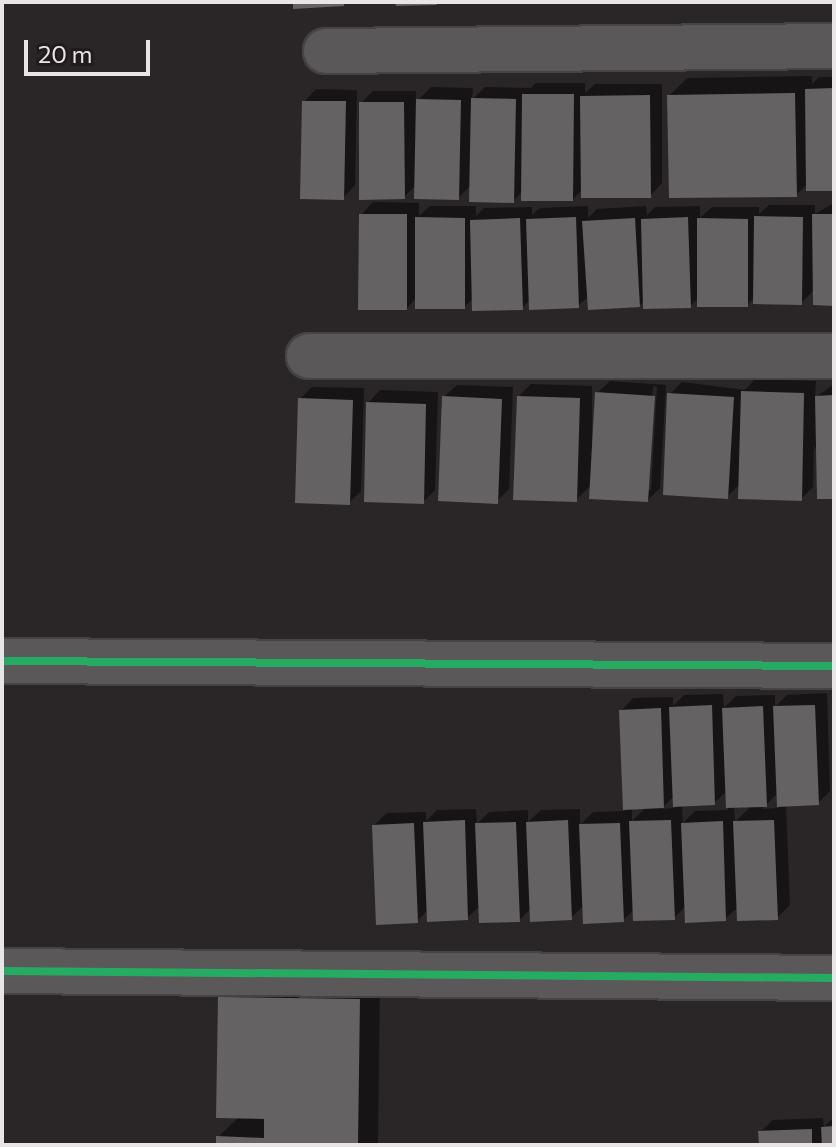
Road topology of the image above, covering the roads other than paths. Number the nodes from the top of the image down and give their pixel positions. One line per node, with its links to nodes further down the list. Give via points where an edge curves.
1 (834, 46): 2 (street)
2 (326, 51)
3 (309, 356): 4 (street)
4 (834, 356)
5 (2, 661): 6 (street)
6 (834, 666)
7 (2, 971): 8 (street)
8 (834, 978)

